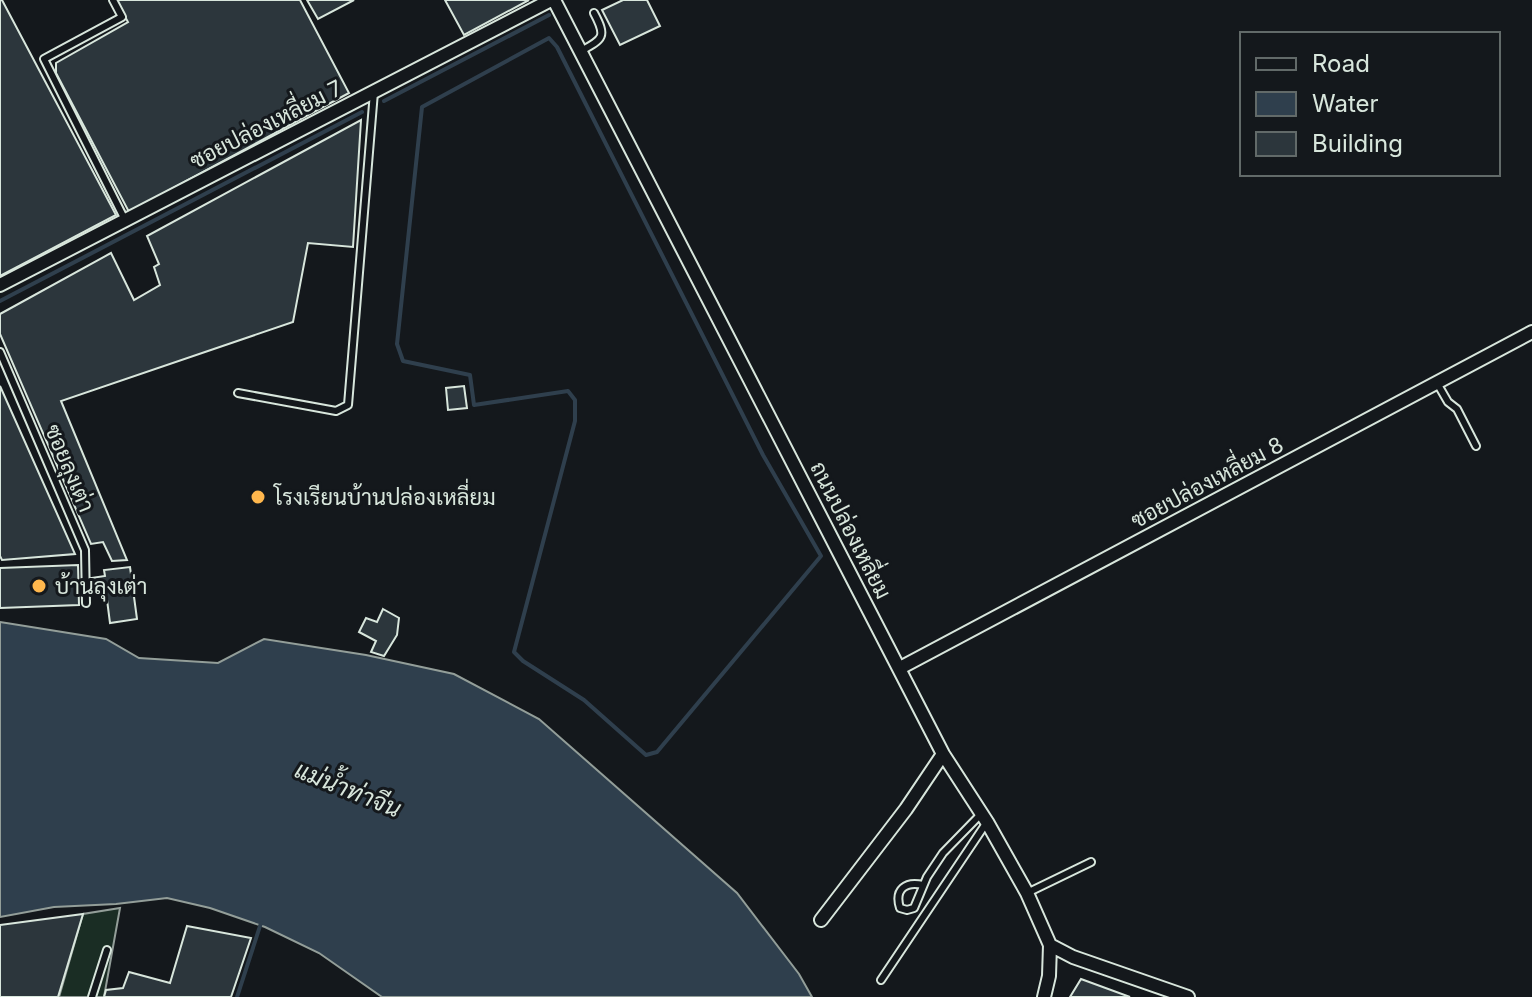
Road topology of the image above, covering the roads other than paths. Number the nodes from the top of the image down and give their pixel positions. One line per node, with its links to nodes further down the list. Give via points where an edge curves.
1 (113, 0): 6 (lane, via 122,17 44,59)
2 (553, 0): 4 (street, ถนนปล่องเหลี่ยม); 5 (street, ซอยปล่องเหลี่ยม 7)
3 (594, 13): 4 (lane, via 602,36)
4 (581, 51): 14 (street, ถนนปล่องเหลี่ยม)
5 (374, 92): 6 (street, ซอยปล่องเหลี่ยม 7); 11 (lane, via 348,405 336,411)
6 (125, 220): 7 (street, ซอยปล่องเหลี่ยม 7)
7 (0, 285)
8 (1532, 332): 10 (street, ซอยปล่องเหลี่ยม 8)
9 (0, 352): 13 (lane, ซอยลุงเต่า, via 85,550)
10 (1437, 383): 12 (lane); 14 (street, ซอยปล่องเหลี่ยม 8)
11 (238, 393)
12 (1476, 446)
13 (86, 603)
14 (900, 668): 15 (street, ถนนปล่องเหลี่ยม)
15 (943, 754): 16 (street, ถนนปล่องเหลี่ยม); 20 (street)
16 (984, 818): 18 (lane, via 943,853); 19 (street, ถนนปล่องเหลี่ยม); 23 (lane)
17 (1091, 862): 19 (lane)
18 (923, 885): 18 (lane, via 914,908 900,908 903,886)
19 (1027, 893): 21 (street, ถนนปล่องเหลี่ยม)
20 (821, 920)
21 (1050, 945): 25 (street); 26 (street)
22 (107, 950): 24 (lane)
23 (881, 980)
24 (92, 997)
25 (1044, 997)
26 (1188, 997)

